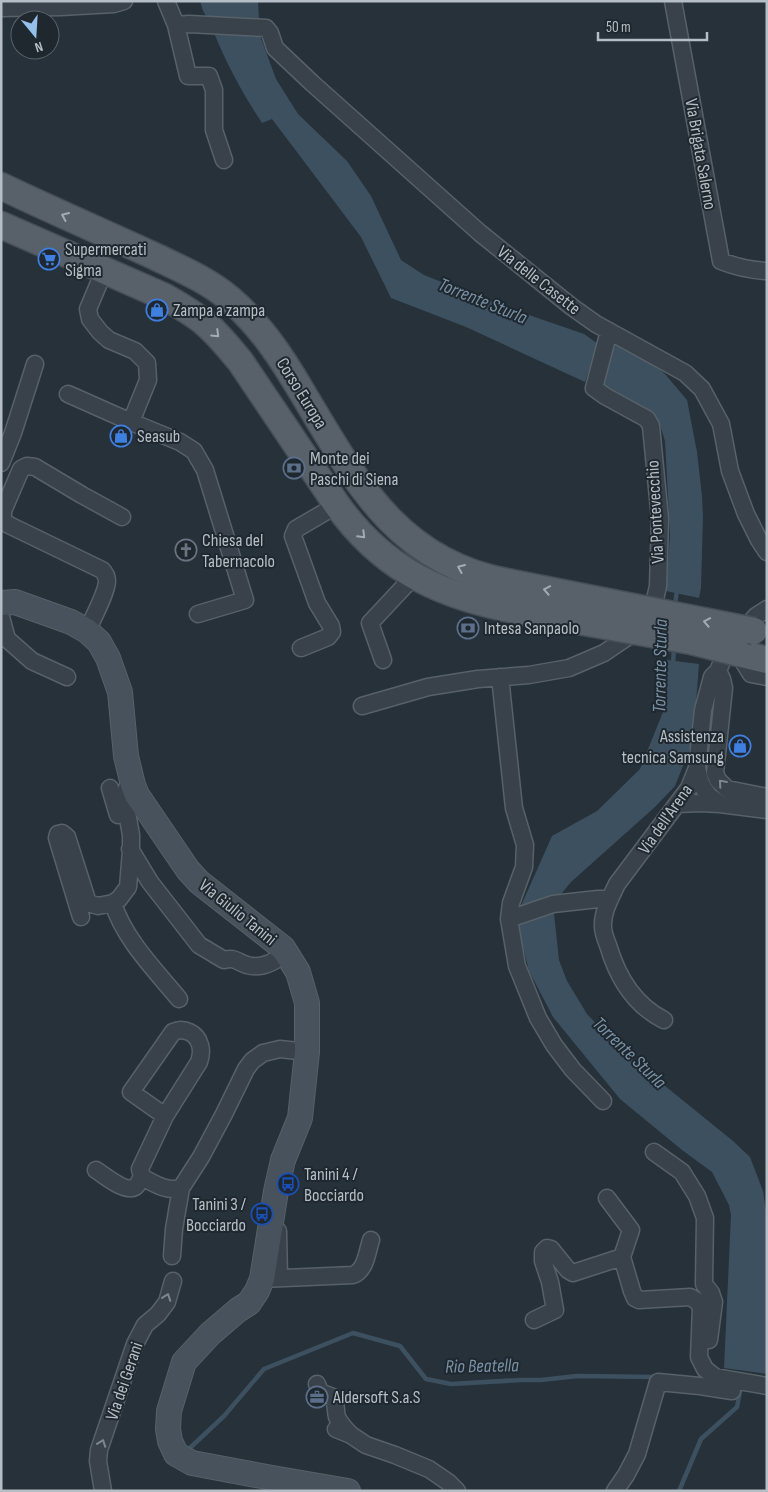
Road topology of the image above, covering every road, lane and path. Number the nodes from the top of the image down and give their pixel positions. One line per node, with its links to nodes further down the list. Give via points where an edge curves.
1 (124, 1): 4 (street)
2 (166, 1): 5 (street)
3 (673, 1): 10 (street, Via Brigata Salerno, via 721,261 738,268)
4 (1, 8)
5 (176, 25): 6 (street, via 188,76 209,76 214,90 214,130); 11 (street, Via delle Casette, via 266,28 275,48 312,83 480,233)
6 (224, 160)
7 (1, 186): 23 (main road, Corso Europa, one-way to 7, bridge, via 479,576 429,553 387,518 343,459 269,340 226,296 196,276)
8 (1, 225): 9 (main road, Corso Europa)
9 (104, 271): 14 (street, via 88,309 90,319 109,340 136,352 147,363 148,380); 16 (main road, Corso Europa, one-way to 16, via 188,310 223,340)
10 (766, 271)
11 (607, 336): 18 (street, Via delle Casette, via 685,374 702,389 721,424 730,472 746,514); 32 (street, Via Pontevecchio, via 594,388 647,419 651,426 660,519 658,586 649,626 604,653 569,668)
12 (35, 364): 15 (street)
13 (68, 394): 14 (street)
14 (131, 422): 21 (street, via 194,451 205,470 245,600)
15 (1, 463)
16 (337, 505): 19 (main road, Corso Europa, one-way to 19, via 382,554); 25 (street, via 296,529 294,536 317,603 332,632 328,637)
17 (122, 517): 24 (street, via 35,467 27,466 21,469 3,511 3,521 9,525 106,574 105,590)
18 (767, 552)
19 (414, 576): 26 (main road, Corso Europa, bridge, via 481,603 691,641); 27 (street, via 370,623)
20 (1, 603): 24 (main road, Via Giulio Tanini, via 15,602 71,622)
21 (198, 614)
22 (1, 617): 31 (street, via 7,639 32,661)
23 (763, 625): 29 (street, Via dell'Arena, via 756,616 725,654)
24 (87, 632): 35 (main road, Via Giulio Tanini, via 99,642 108,658 120,692 126,756)
25 (301, 648)
26 (738, 653): 28 (main road, Corso Europa); 30 (street, via 751,674)
27 (383, 660)
28 (767, 660)
29 (718, 671): 34 (street, Via dell'Arena, via 712,677 703,710); 36 (street, one-way to 29, via 727,790 715,773 724,688)
30 (767, 676)
31 (67, 677)
32 (500, 677): 33 (street, Via Pontevecchio, via 428,686); 44 (street, via 514,808 525,844 524,867 511,903)
33 (362, 706)
34 (697, 768): 37 (street, Via dell'Arena, via 690,788); 38 (street, via 704,789)
35 (122, 787): 40 (street, via 126,843); 40 (street, Via Giulio Tanini, via 127,788 124,796); 48 (main road, Via Giulio Tanini, via 137,795 199,882 283,948 294,963 307,1003)
36 (767, 797)
37 (678, 804): 38 (street); 41 (street, Via dell'Arena)
38 (720, 804): 39 (street)
39 (767, 810)
40 (132, 851): 42 (street, Via Giulio Tanini, via 128,887); 45 (street, Via Giulio Tanini, via 150,882 199,945 224,960 232,958 248,966 269,965)
41 (604, 899): 44 (street, via 553,904); 47 (street, Via dell'Arena, via 603,928 612,961 624,984 644,1007)
42 (113, 903): 43 (street, via 98,906 88,903 67,837 62,832 57,838); 46 (street, via 119,920)
43 (81, 916)
44 (513, 918): 49 (street, via 517,966 538,1018 573,1070)
45 (277, 959)
46 (179, 999)
47 (664, 1020)
48 (307, 1052): 54 (street, via 280,1049 263,1053 252,1061); 60 (main road, Via Giulio Tanini, via 300,1118 283,1160 276,1191)
49 (603, 1102)
50 (165, 1116): 50 (street, via 199,1062 199,1040 184,1030 173,1032 131,1092); 53 (street, via 140,1169)
51 (654, 1152): 63 (street, via 682,1172 697,1196 705,1218 704,1284 712,1293 714,1302)
52 (96, 1170): 53 (street, via 130,1189)
53 (142, 1177): 54 (street, via 168,1189)
54 (181, 1188): 58 (street)
55 (287, 1190): 60 (street, Via Giulio Tanini)
56 (607, 1198): 59 (street, via 631,1230)
57 (370, 1240): 60 (street, via 359,1273)
58 (172, 1256)
59 (622, 1257): 62 (street, via 572,1273 547,1248 543,1252 543,1261 555,1310); 63 (street, via 635,1298 690,1297 697,1301 700,1307 698,1357)
60 (270, 1279): 68 (main road, Via Giulio Tanini, via 249,1303 210,1334 184,1362 169,1411 170,1442 176,1454 192,1463)
61 (173, 1281): 67 (street, Via dei Gerani, one-way to 61, via 99,1450 135,1344 145,1325 167,1302)
62 (534, 1320)
63 (710, 1378): 65 (street); 66 (street); 70 (street, via 658,1382 637,1454)
64 (317, 1384): 69 (street, via 320,1392 332,1397 336,1403 343,1432 366,1445 429,1469)
65 (767, 1386)
66 (767, 1396)
67 (102, 1491)
68 (348, 1491)
69 (457, 1491)
70 (615, 1491)

